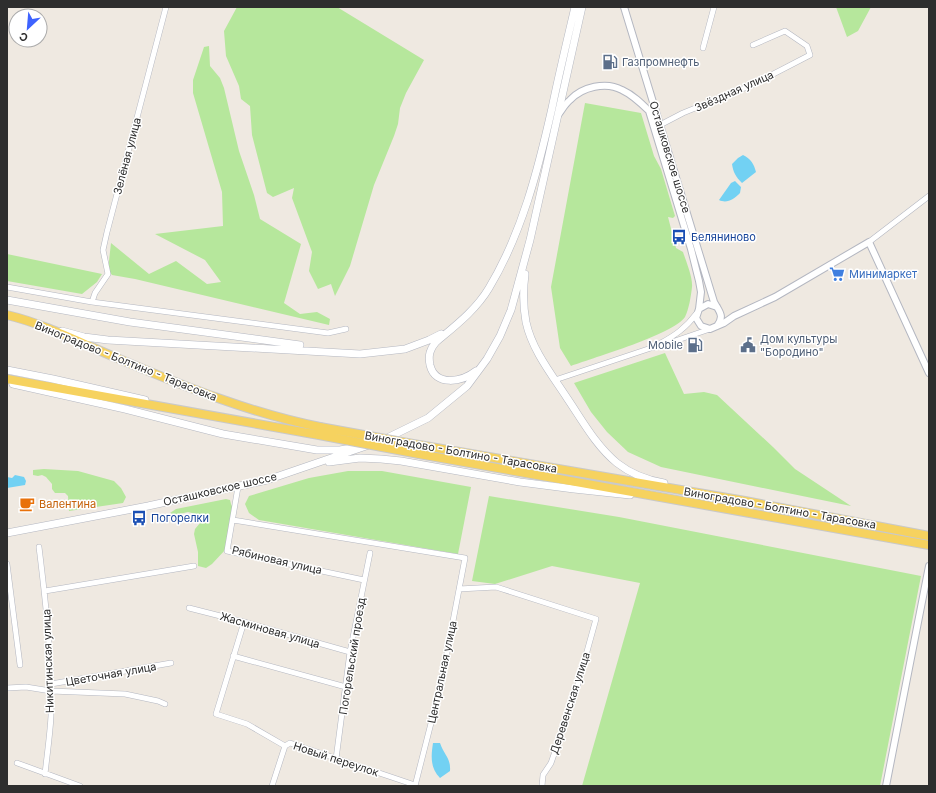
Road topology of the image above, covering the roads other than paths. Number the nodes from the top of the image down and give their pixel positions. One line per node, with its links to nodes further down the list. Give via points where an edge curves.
1 (166, 7): 17 (street, Зелёная улица, via 103,250 108,274)
2 (575, 7): 23 (main road, via 528,202 510,248 489,289 468,315)
3 (582, 7): 8 (main road)
4 (624, 7): 9 (street, Осташковское шоссе)
5 (714, 7): 7 (street)
6 (753, 45): 9 (street, Звёздная улица, via 785,31 807,46 810,55 752,86 683,113)
7 (703, 48)
8 (558, 116): 13 (main road); 19 (street, Осташковское шоссе, via 579,93 591,87 604,86 621,89 637,99 649,111 694,261 700,292)
9 (660, 125): 18 (street, Осташковское шоссе)
10 (929, 196): 11 (street)
11 (869, 242): 12 (street); 14 (street)
12 (854, 250): 14 (street, via 866,250); 21 (street, via 775,297)
13 (528, 252): 28 (main road, via 511,310); 32 (main road, via 524,284 526,323)
14 (876, 258): 30 (street)
15 (7, 287): 17 (street)
16 (7, 300): 27 (main road, via 130,322)
17 (92, 302): 24 (street, via 328,333)
18 (719, 309): 19 (street, via 708,304); 21 (street, via 726,315); 25 (street, via 721,318)
19 (698, 312): 25 (street, via 697,321 701,326); 26 (street, via 680,332)
20 (7, 316): 22 (main road, Виноградово - Болтино - Тарасовка)
21 (734, 316): 25 (street)
22 (20, 318): 27 (main road, via 84,337 108,340); 35 (main road, Виноградово - Болтино - Тарасовка, via 185,386)
23 (453, 327): 27 (main road, via 405,349); 28 (main road, via 436,342 429,354 432,371 436,376 445,380 462,379 474,372)
24 (346, 328)
25 (713, 328): 26 (street)
26 (651, 348): 32 (street)
27 (360, 354)
28 (487, 359): 36 (main road, via 467,386 428,418)
29 (7, 370): 34 (main road)
30 (929, 373)
31 (7, 379): 34 (main road, Виноградово - Болтино - Тарасовка)
32 (555, 380): 40 (main road, via 606,452 632,472 651,481)
33 (7, 382): 36 (main road, via 223,434 295,448 340,450)
34 (222, 418): 35 (main road, Виноградово - Болтино - Тарасовка)
35 (320, 431): 39 (main road, Виноградово - Болтино - Тарасовка, bridge, via 419,454); 40 (main road, Виноградово - Болтино - Тарасовка, bridge, via 413,444)
36 (378, 442): 37 (main road, Осташковское шоссе)
37 (313, 464): 38 (main road, Осташковское шоссе); 39 (main road, via 381,458 566,488)
38 (238, 487): 41 (street, Рябиновая улица); 42 (main road, Осташковское шоссе)
39 (672, 499): 44 (main road, Виноградово - Болтино - Тарасовка)
40 (745, 501): 43 (main road, Виноградово - Болтино - Тарасовка)
41 (233, 520): 50 (street, Рябиновая улица, via 228,551); 51 (street, Центральная улица, via 465,558)
42 (7, 533)
43 (929, 536)
44 (929, 545)
45 (39, 547): 52 (street, Никитинская улица)
46 (370, 553): 50 (street, Погорельский проезд)
47 (7, 564): 58 (street)
48 (194, 566): 52 (street)
49 (929, 566): 72 (street)
50 (364, 580): 55 (street, Погорельский проезд)
51 (459, 590): 68 (street, Центральная улица, via 441,684); 71 (street, Деревенская улица, via 496,587 596,618 576,691 551,763 543,775)
52 (45, 591): 59 (street, Никитинская улица)
53 (189, 608): 54 (street, Жасминовая улица)
54 (244, 622): 55 (street, Жасминовая улица); 56 (street, Новый переулок)
55 (350, 652): 60 (street, Погорельский проезд)
56 (233, 656): 60 (street); 64 (street, Новый переулок, via 216,714 247,724)
57 (171, 663): 59 (street, Цветочная улица)
58 (20, 665)
59 (51, 684): 62 (street, Никитинская улица)
60 (346, 687): 65 (street, Погорельский проезд)
61 (7, 688): 62 (street, via 26,687)
62 (50, 691): 63 (street, via 125,694); 67 (street, Никитинская улица)
63 (165, 704)
64 (285, 746): 65 (street, Новый переулок, via 290,743); 70 (street)
65 (336, 759): 68 (street, Новый переулок)
66 (17, 764): 67 (street)
67 (45, 774): 69 (street)
68 (415, 785)
69 (80, 786)
70 (272, 786)
71 (542, 786)
72 (886, 786)

